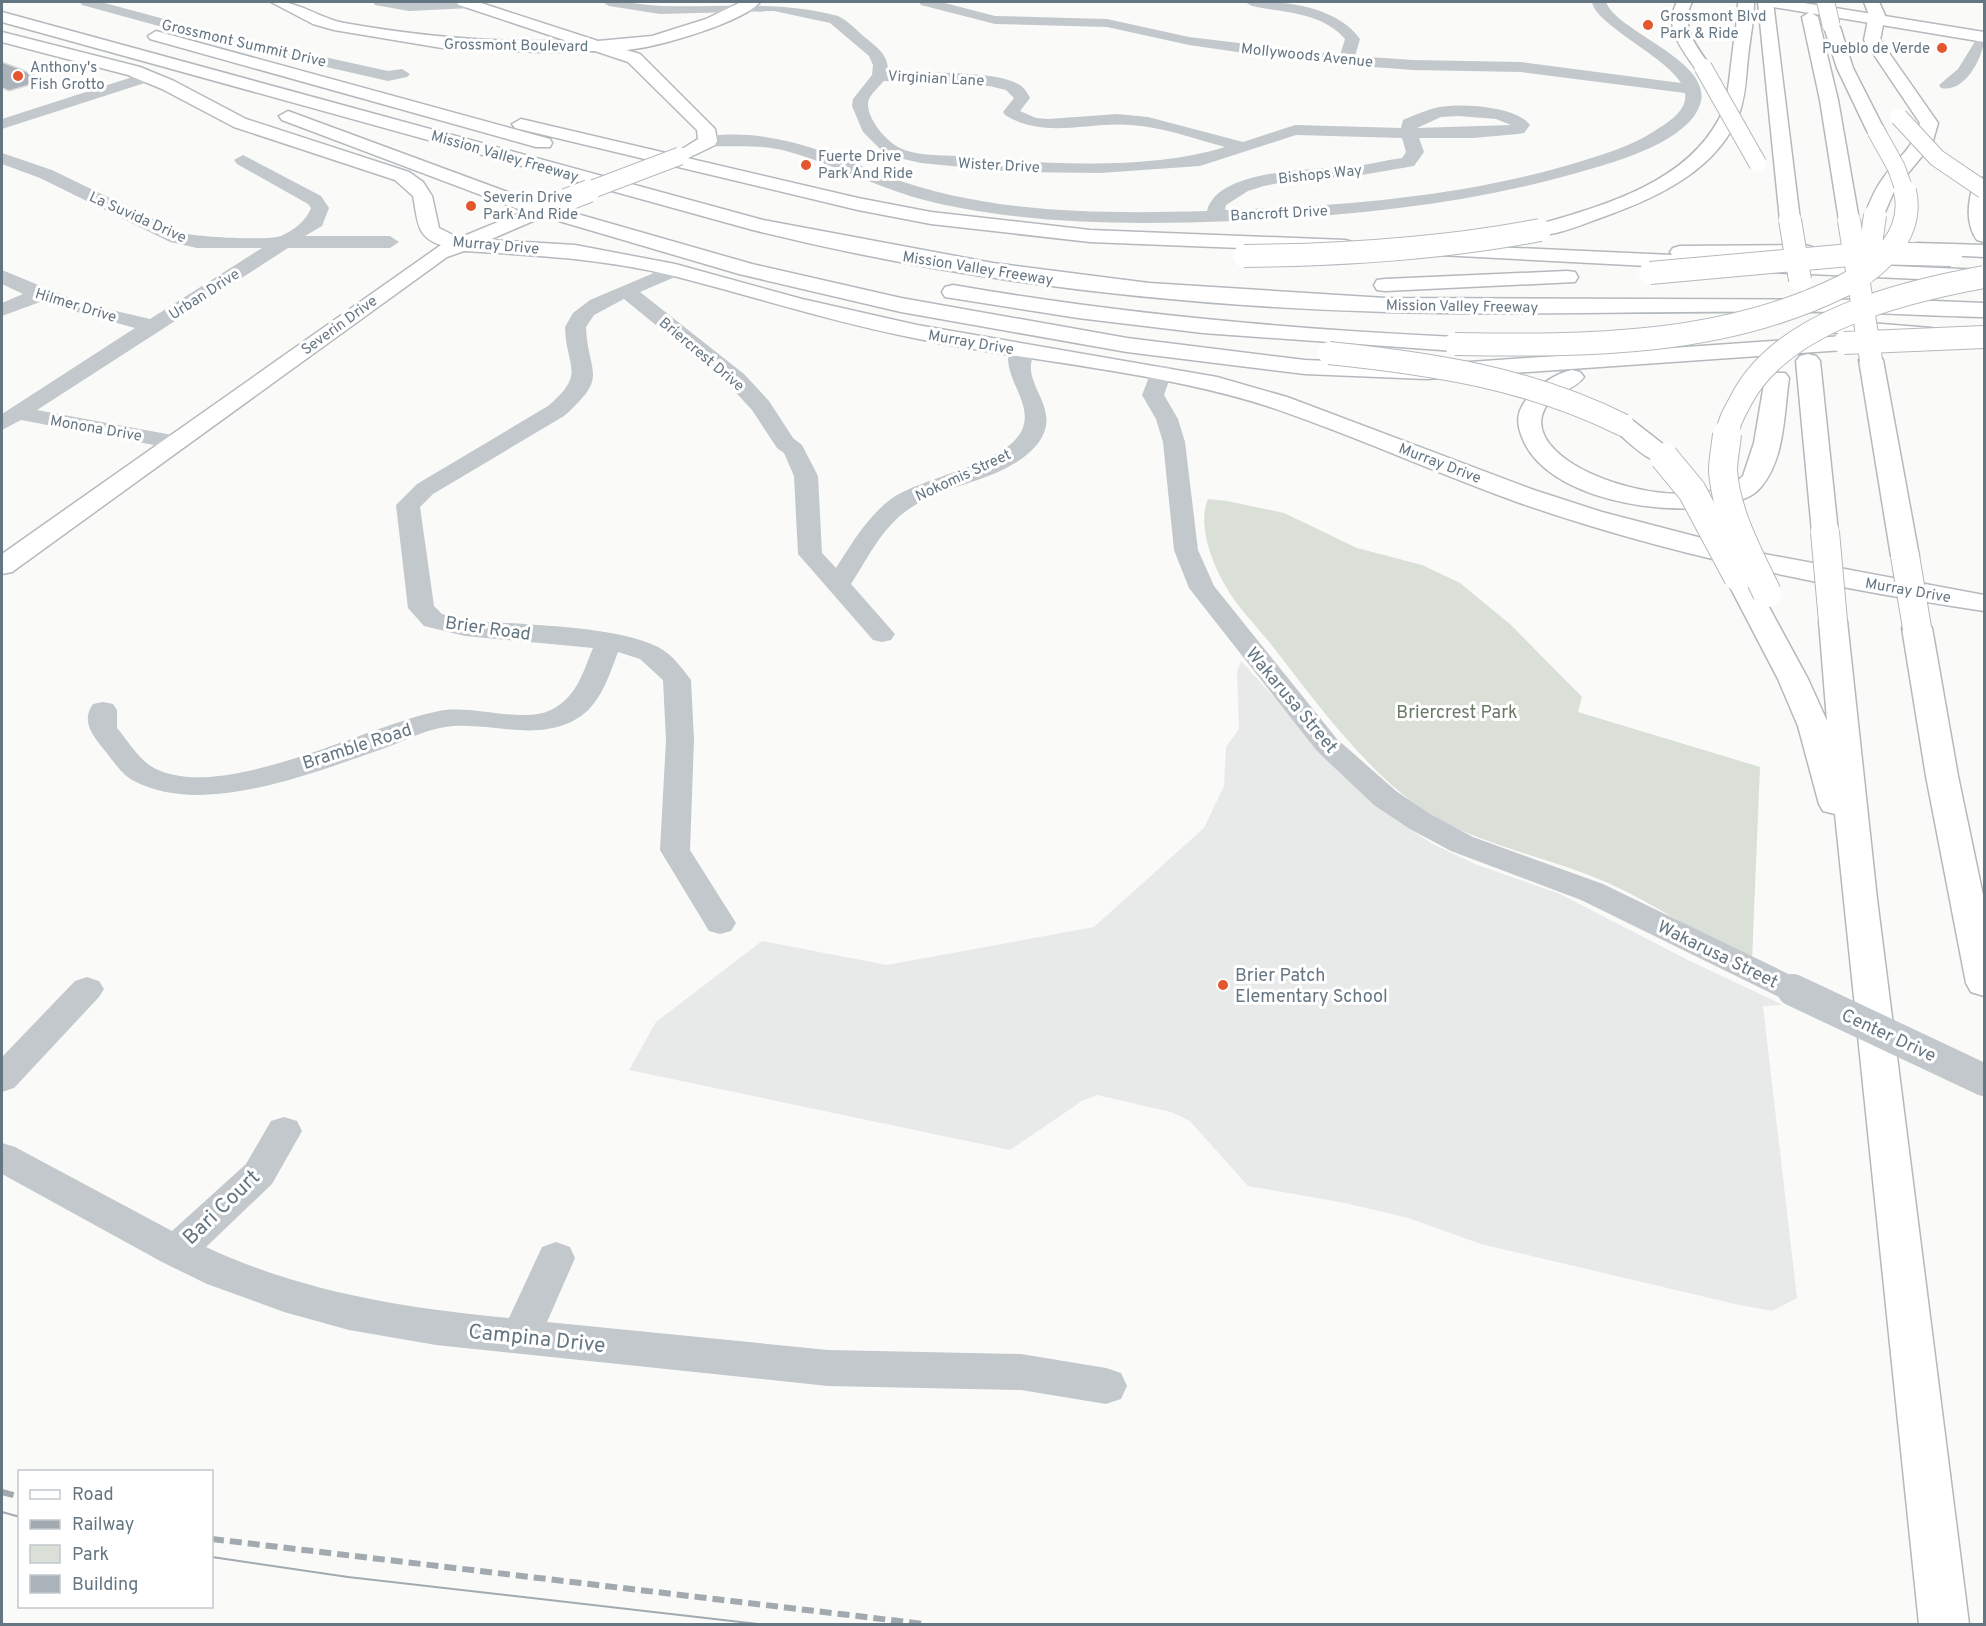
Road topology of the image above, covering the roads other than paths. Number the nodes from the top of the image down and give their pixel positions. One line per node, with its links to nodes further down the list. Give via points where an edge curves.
1 (279, 2): 27 (main road, Grossmont Boulevard, via 330,25 424,41)
2 (380, 2): 11 (street, via 410,7)
3 (609, 2): 13 (street, via 645,9)
4 (827, 2): 17 (street)
5 (926, 2): 29 (street, Mollywoods Avenue, via 1001,21 1107,23 1189,41)
6 (1252, 2): 29 (street, via 1311,13 1344,26 1353,39)
7 (1599, 2): 37 (street, via 1609,17 1681,70)
8 (1684, 2): 55 (main road, bridge, via 1676,18 1679,29 1758,164 1777,209)
9 (1825, 2): 21 (main road, bridge)
10 (1871, 2): 20 (main road)
11 (468, 3): 27 (main road)
12 (747, 4): 13 (street); 17 (street); 22 (main road, Grossmont Boulevard)
13 (699, 5): 22 (street)
14 (1747, 5): 51 (main road, bridge, via 1736,93 1729,118 1713,145 1641,196 1540,230 1430,250 1350,256 1102,252 991,240 713,190)
15 (1768, 5): 20 (main road); 55 (main road)
16 (83, 8): 23 (main road, Mission Valley Freeway); 31 (street, Grossmont Summit Drive, via 388,76)
17 (792, 9): 34 (street, via 828,17 844,26 876,54)
18 (1809, 9): 70 (main road, bridge, via 1829,100)
19 (2, 17): 30 (main road, Mission Valley Freeway)
20 (1876, 20): 25 (main road); 70 (main road, bridge, via 1872,40 1929,123 1927,136 1915,157 1886,187 1875,215 1869,259)
21 (1832, 25): 32 (main road); 86 (main road, bridge, via 1845,68 1905,190 1905,221 1899,237 1873,268 1843,287 1769,316 1673,336 1573,344 1455,344 1323,339 1180,325 929,288 1080,320 1428,364 1491,375 1569,399 1623,425 1664,457 1692,491)
22 (700, 27): 26 (main road, Grossmont Boulevard)
23 (147, 33): 33 (main road, Mission Valley Freeway); 38 (main road)
24 (2, 37): 35 (main road, Murray Drive)
25 (1984, 38): 36 (street, via 1964,72)
26 (655, 42): 27 (main road, Grossmont Boulevard); 28 (main road, via 638,50)
27 (603, 46): 28 (main road)
28 (634, 58): 45 (main road, via 706,129)
29 (1346, 60): 37 (street, Mollywoods Avenue, via 1521,66)
30 (191, 69): 44 (main road, Mission Valley Freeway); 52 (main road, via 206,85)
31 (402, 74)
32 (1868, 75)
33 (308, 76): 48 (main road, Mission Valley Freeway); 58 (main road, via 888,210 1021,230)
34 (880, 76): 43 (street, Virginian Lane, via 997,82 1019,92 1022,98 1011,112 1027,120 1134,120); 43 (street, Wister Drive, via 861,99 860,106 871,132 887,148 910,157 1013,167 1100,168 1200,161)
35 (148, 77): 41 (street); 61 (main road, Murray Drive, via 251,128 402,176 423,193 425,225 431,234)
36 (1947, 85)
37 (1692, 89): 54 (street, Bancroft Drive, via 1694,98 1688,110 1663,133 1612,157 1537,180 1392,205)
38 (417, 90)
39 (1886, 100): 50 (main road, bridge, via 1929,154)
40 (514, 112): 45 (main road)
41 (2, 124)
42 (1409, 133): 42 (street, Wister Drive, via 1473,133 1518,129 1522,125 1506,116 1450,111 1409,124); 43 (street, Wister Drive, via 1295,130); 54 (street, Bishops Way, via 1415,152 1408,162 1260,181 1242,187 1218,203)
43 (1240, 146)
44 (473, 147): 56 (main road, via 520,171); 72 (main road, Mission Valley Freeway, via 760,226 941,263 1211,297)
45 (693, 149): 52 (main road, Severin Drive, bridge); 54 (street, Bancroft Drive, via 753,140 780,145 828,158 912,191 987,207 1096,217); 58 (main road, via 973,218)
46 (2, 158): 60 (street, La Suvida Drive, via 46,174 177,238)
47 (243, 160): 60 (street, Urban Drive, via 318,204 320,213 315,222)
48 (667, 178)
49 (1984, 183): 57 (main road, via 1977,205)
50 (1984, 190)
51 (740, 197)
52 (540, 210): 61 (main road, Severin Drive); 80 (main road, via 747,269 901,305 1040,331 1237,359 1373,372 1447,372)
53 (804, 214): 72 (main road, Mission Valley Freeway, via 956,246 1050,260)
54 (1215, 216)
55 (1790, 220): 66 (main road, bridge)
56 (667, 221)
57 (1984, 236)
58 (1155, 238): 62 (main road)
59 (390, 242): 60 (street, La Suvida Drive)
60 (281, 244): 76 (street, Urban Drive)
61 (458, 244): 65 (main road, Murray Drive, via 576,251); 83 (main road, Severin Drive)
62 (1456, 251): 63 (main road); 69 (main road)
63 (1984, 251)
64 (1984, 261): 72 (main road, bridge, via 1896,252)
65 (675, 270): 71 (street, Brier Road); 79 (main road, Murray Drive, via 917,332)
66 (1799, 274): 80 (main road, bridge, via 1786,323 1762,462 1757,476 1746,487 1706,501 1666,501 1608,490 1558,465 1540,449 1530,430 1528,418 1534,403 1553,386 1570,378); 91 (main road, bridge)
67 (2, 276): 73 (street, Hilmer Drive)
68 (1984, 276): 69 (main road); 86 (main road, bridge, via 1919,290 1839,318 1792,346 1750,384 1728,428 1723,469 1726,492)
69 (1942, 281): 72 (main road, Mission Valley Freeway, via 1520,288); 74 (main road, Mission Valley Freeway)
70 (1859, 290): 93 (main road, bridge, via 1942,776)
71 (627, 292): 85 (street, Briercrest Drive, via 736,380 794,450 806,476 810,554); 89 (street, Brier Road, via 593,307 576,323 584,373 581,386 571,399 425,489 408,505 421,608 433,620 465,628)
72 (1384, 295): 74 (main road, Mission Valley Freeway, via 1487,307); 78 (main road, via 1454,317 1847,327)
73 (37, 296): 75 (street); 76 (street, Hilmer Drive)
74 (1980, 303)
75 (2, 310)
76 (153, 326): 82 (street, Urban Drive)
77 (1984, 337): 80 (main road, bridge)
78 (1984, 343)
79 (1026, 351): 81 (main road, Murray Drive); 85 (street, Nokomis Street, via 1019,358 1018,372 1035,404 1036,420 1033,432 1021,448 888,512)
80 (1718, 352)
81 (1161, 372): 87 (main road, Murray Drive, via 1244,390 1526,496 1650,534 1838,578); 95 (street, Wakarusa Street, via 1153,395 1167,418 1174,442 1186,550 1202,588 1327,745 1385,798 1462,844 1592,892)
82 (9, 418): 83 (street, Monona Drive)
83 (175, 442): 84 (main road, Severin Drive)
84 (2, 566)
85 (838, 584): 88 (street, Briercrest Drive)
86 (1755, 589): 91 (main road, via 1814,726)
87 (1984, 603)
88 (882, 634)
89 (609, 641): 90 (street, Bramble Road, via 585,696 554,719 535,724 441,719 265,775 221,785 176,785 143,774 104,730); 92 (street, Brier Road, via 650,654 677,680 680,740 675,850)
90 (103, 710)
91 (1860, 899): 104 (main road)
92 (720, 923)
93 (1984, 983)
94 (87, 988): 96 (street)
95 (1793, 990): 97 (street, Center Drive, bridge)
96 (2, 1079)
97 (1984, 1080)
98 (284, 1131): 100 (street, Bari Court, via 258,1174)
99 (2, 1157): 100 (street, Campina Drive)
100 (176, 1251): 102 (street, Campina Drive, via 284,1295 349,1313 436,1328)
101 (556, 1258): 102 (street)
102 (521, 1336): 103 (street, Campina Drive, via 828,1368 1021,1372)
103 (1106, 1386)
104 (1944, 1624)

